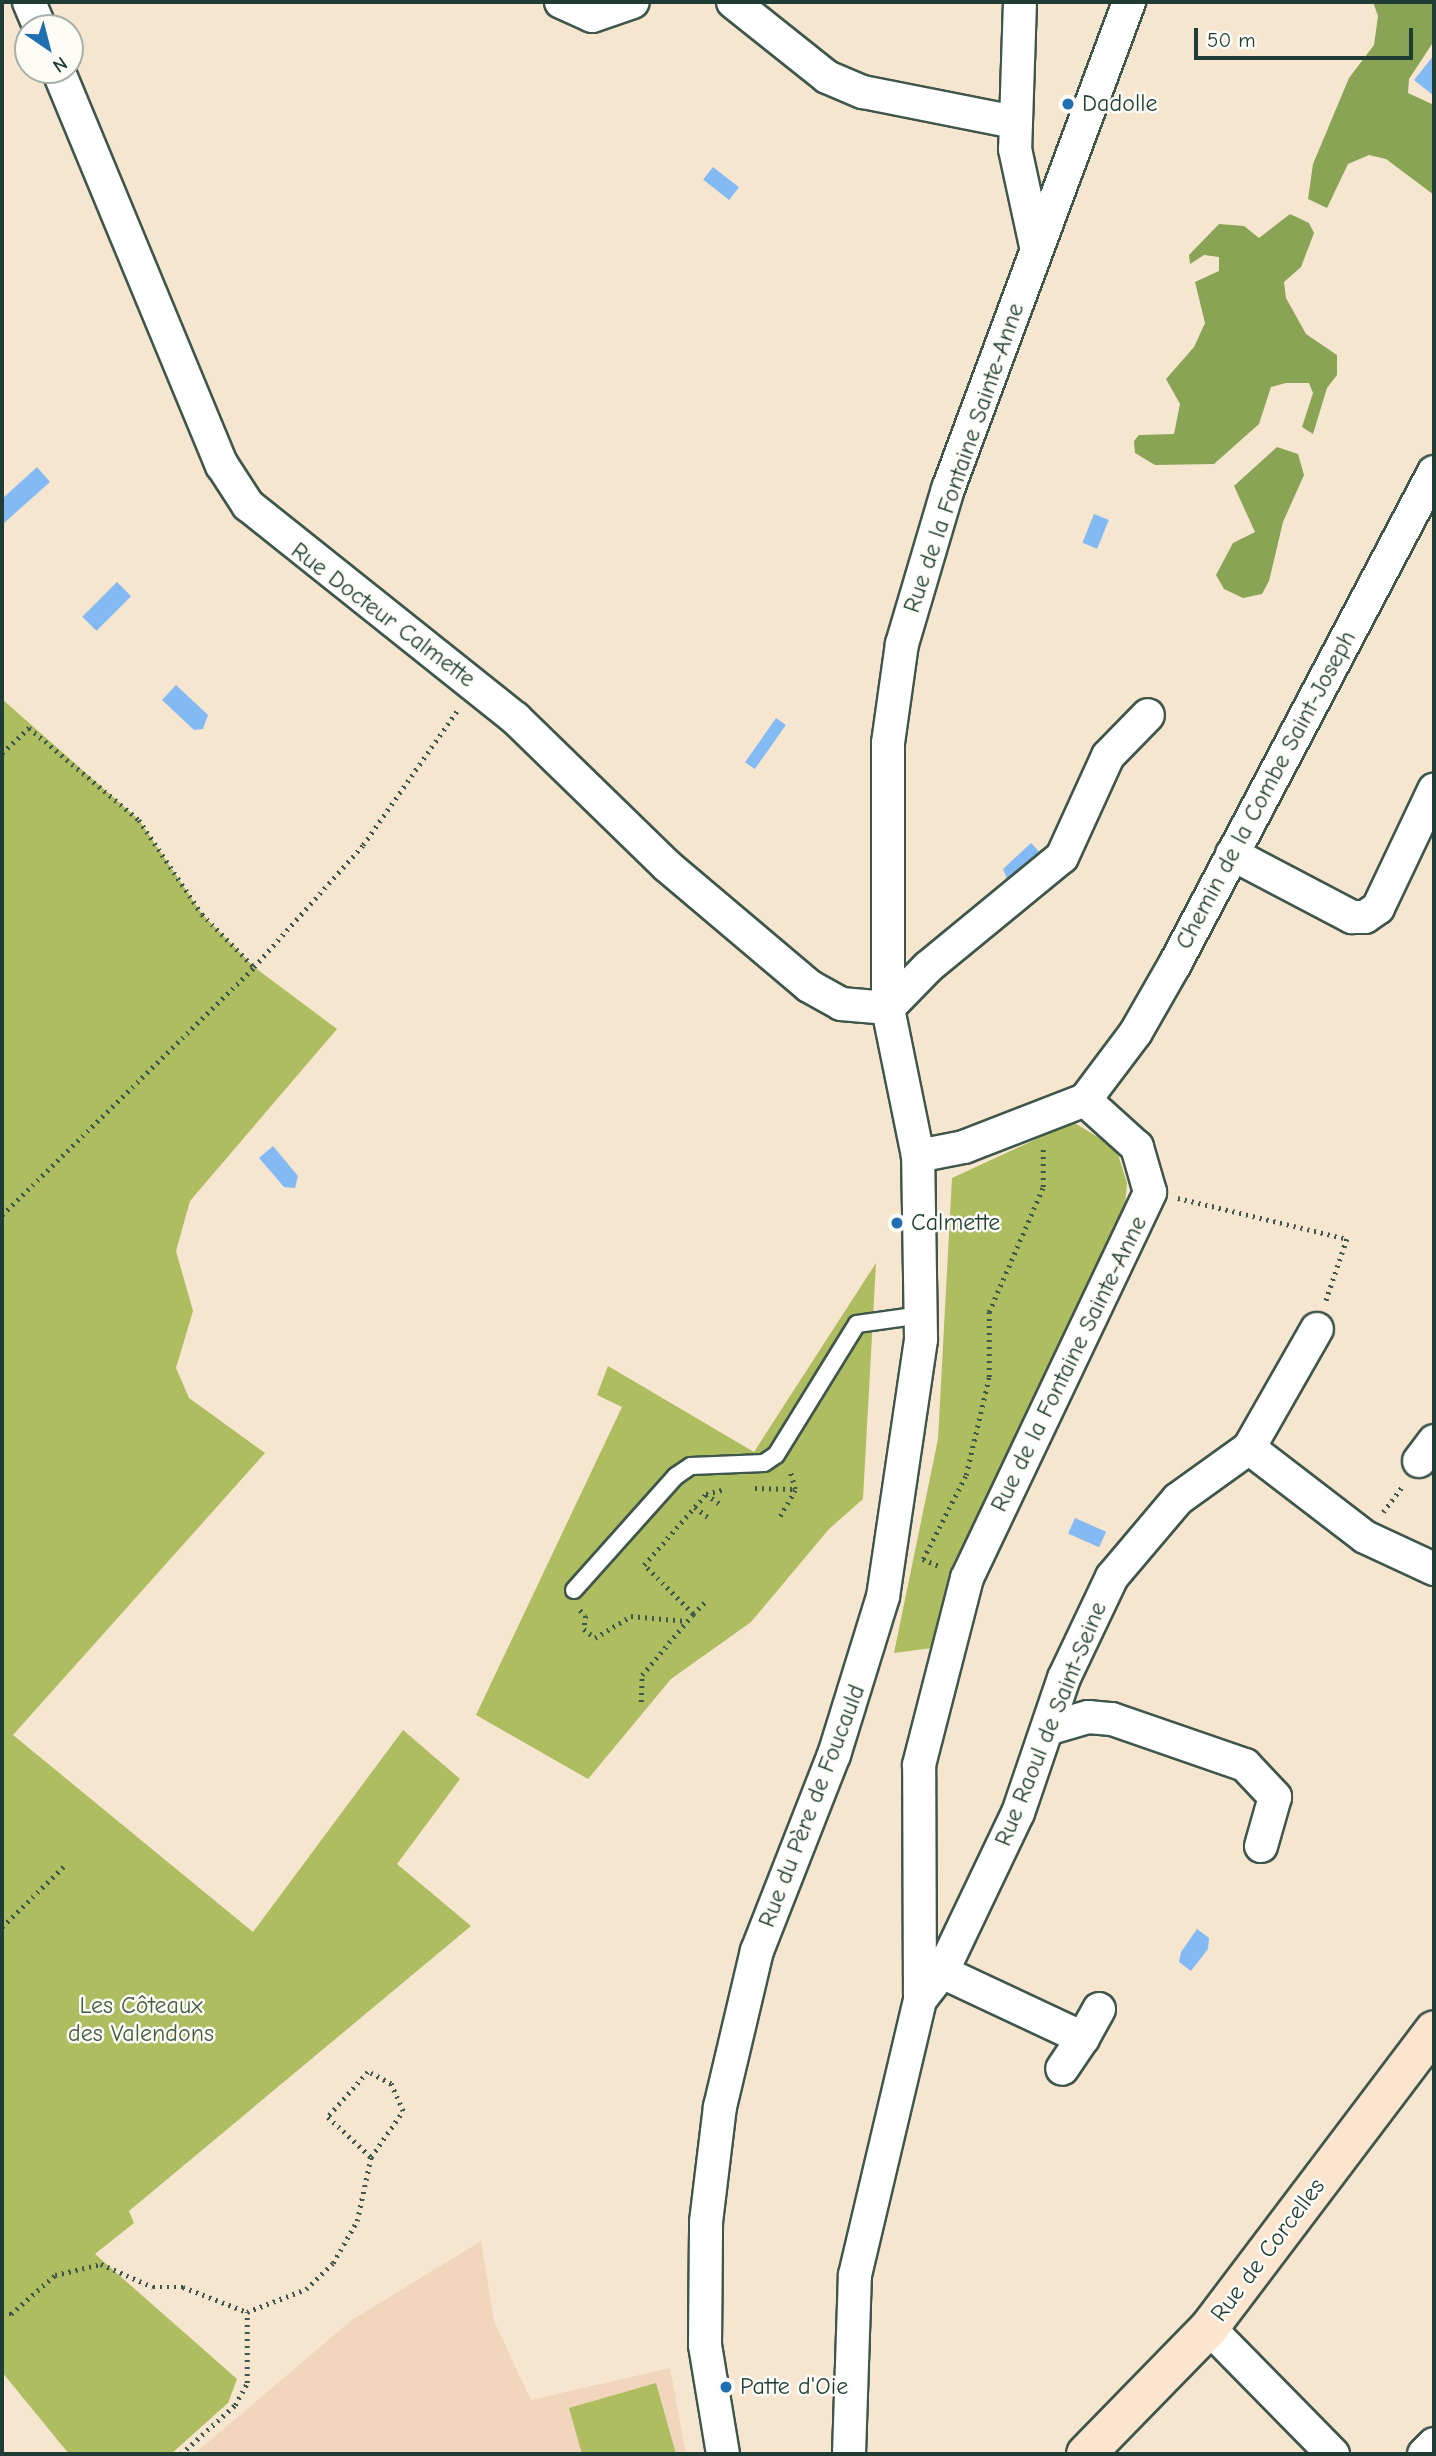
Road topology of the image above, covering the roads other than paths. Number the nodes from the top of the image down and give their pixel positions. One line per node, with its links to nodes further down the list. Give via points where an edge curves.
1 (561, 2): 2 (street, via 592,16)
2 (633, 2)
3 (733, 2): 7 (street, via 827,77 863,92)
4 (1020, 2): 7 (street)
5 (1129, 2): 8 (street, Rue de la Fontaine Sainte-Anne)
6 (64, 84): 13 (street, Rue Docteur Calmette, via 234,486 284,540 475,686 666,865 808,986 841,1004)
7 (1015, 122): 8 (street)
8 (1037, 246): 13 (street, Rue de la Fontaine Sainte-Anne, via 948,489 902,644 888,743)
9 (1434, 472): 12 (street, Chemin de la Combe Saint-Joseph)
10 (1148, 715): 13 (street, via 1108,756 1062,857 928,967)
11 (1434, 790): 12 (street, via 1378,908 1365,917 1352,917)
12 (1232, 854): 14 (street, Chemin de la Combe Saint-Joseph, via 1136,1032)
13 (888, 1008): 15 (street, Rue de la Fontaine Sainte-Anne)
14 (1085, 1100): 15 (street, via 964,1147); 24 (street, Rue de la Fontaine Sainte-Anne, via 1137,1147 1150,1192 967,1578 919,1765)
15 (918, 1156): 16 (street, Rue du Père de Foucauld)
16 (922, 1315): 20 (lane, via 857,1324 776,1455 764,1463 712,1463 683,1471); 31 (street, Rue du Père de Foucauld, via 908,1463 883,1597 834,1755 757,1951 720,2107 706,2222 705,2332)
17 (1317, 1329): 18 (street, Rue Raoul de Saint-Seine)
18 (1249, 1448): 19 (street, via 1366,1536); 21 (street, Rue Raoul de Saint-Seine, via 1159,1515 1127,1555 1064,1678)
19 (1434, 1569)
20 (574, 1590)
21 (1050, 1728): 22 (street, via 1088,1717 1112,1719 1245,1765 1275,1797); 23 (street, Rue Raoul de Saint-Seine)
22 (1261, 1846)
23 (942, 1972): 24 (street, Rue Raoul de Saint-Seine); 27 (street)
24 (920, 2000): 32 (street, Rue de la Fontaine Sainte-Anne, via 855,2275)
25 (1099, 2009): 27 (street)
26 (1434, 2031): 29 (main road, Rue de Corcelles)
27 (1083, 2038): 28 (street)
28 (1062, 2069)
29 (1209, 2328): 33 (main road, Rue de Corcelles); 34 (street)
30 (1434, 2444): 35 (street)
31 (723, 2454)
32 (849, 2454)
33 (1086, 2454)
34 (1333, 2454)
35 (1424, 2454)

